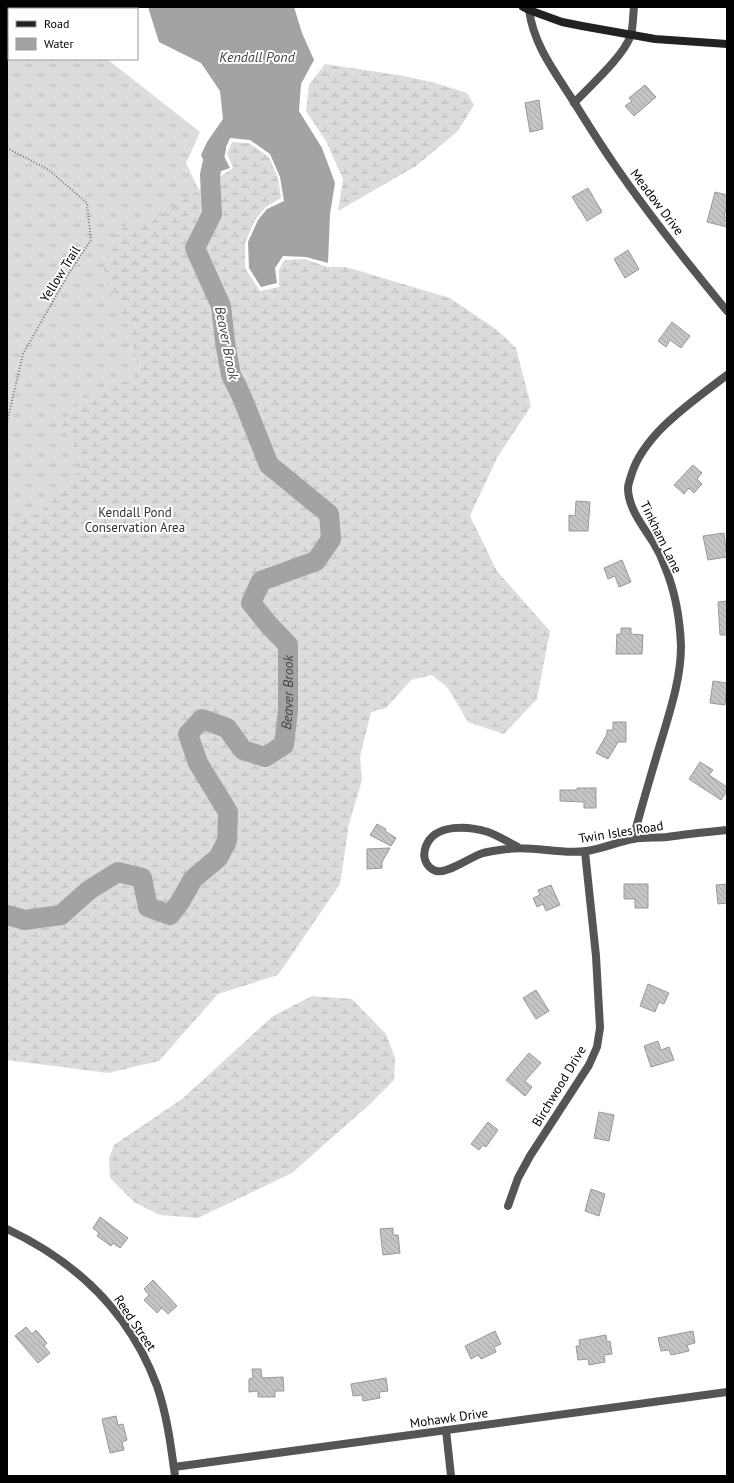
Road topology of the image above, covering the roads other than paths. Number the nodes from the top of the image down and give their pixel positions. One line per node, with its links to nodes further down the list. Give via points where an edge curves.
1 (634, 7): 3 (street)
2 (526, 9): 3 (street, via 562,22); 5 (street, Meadow Drive, via 544,55)
3 (631, 35): 4 (street, via 676,42); 5 (street, via 613,62)
4 (727, 44)
5 (574, 102): 6 (street, Meadow Drive, via 618,170)
6 (727, 311)
7 (727, 375): 9 (street, Tinkham Lane, via 673,418 655,436 639,457 628,488 632,506 666,567 679,619 680,645 674,697)
8 (727, 830): 9 (street, Twin Isles Road)
9 (633, 839): 11 (street, Twin Isles Road)
10 (518, 847): 10 (street, Twin Isles Road, via 487,832 456,828 445,829 432,837 424,854 429,866 435,871 444,872 484,853); 11 (street, Twin Isles Road)
11 (585, 852): 12 (street, Birchwood Drive, via 596,956 600,1028 597,1047 589,1065 530,1156 518,1178)
12 (508, 1206)
13 (7, 1230): 16 (street, Reed Street, via 32,1241 71,1268 102,1296 130,1332 141,1350 157,1388)
14 (727, 1392): 15 (street, Mohawk Drive)
15 (446, 1430): 16 (street, Mohawk Drive); 18 (street)
16 (174, 1467): 17 (street, Reed Street)
17 (175, 1476)
18 (451, 1476)

